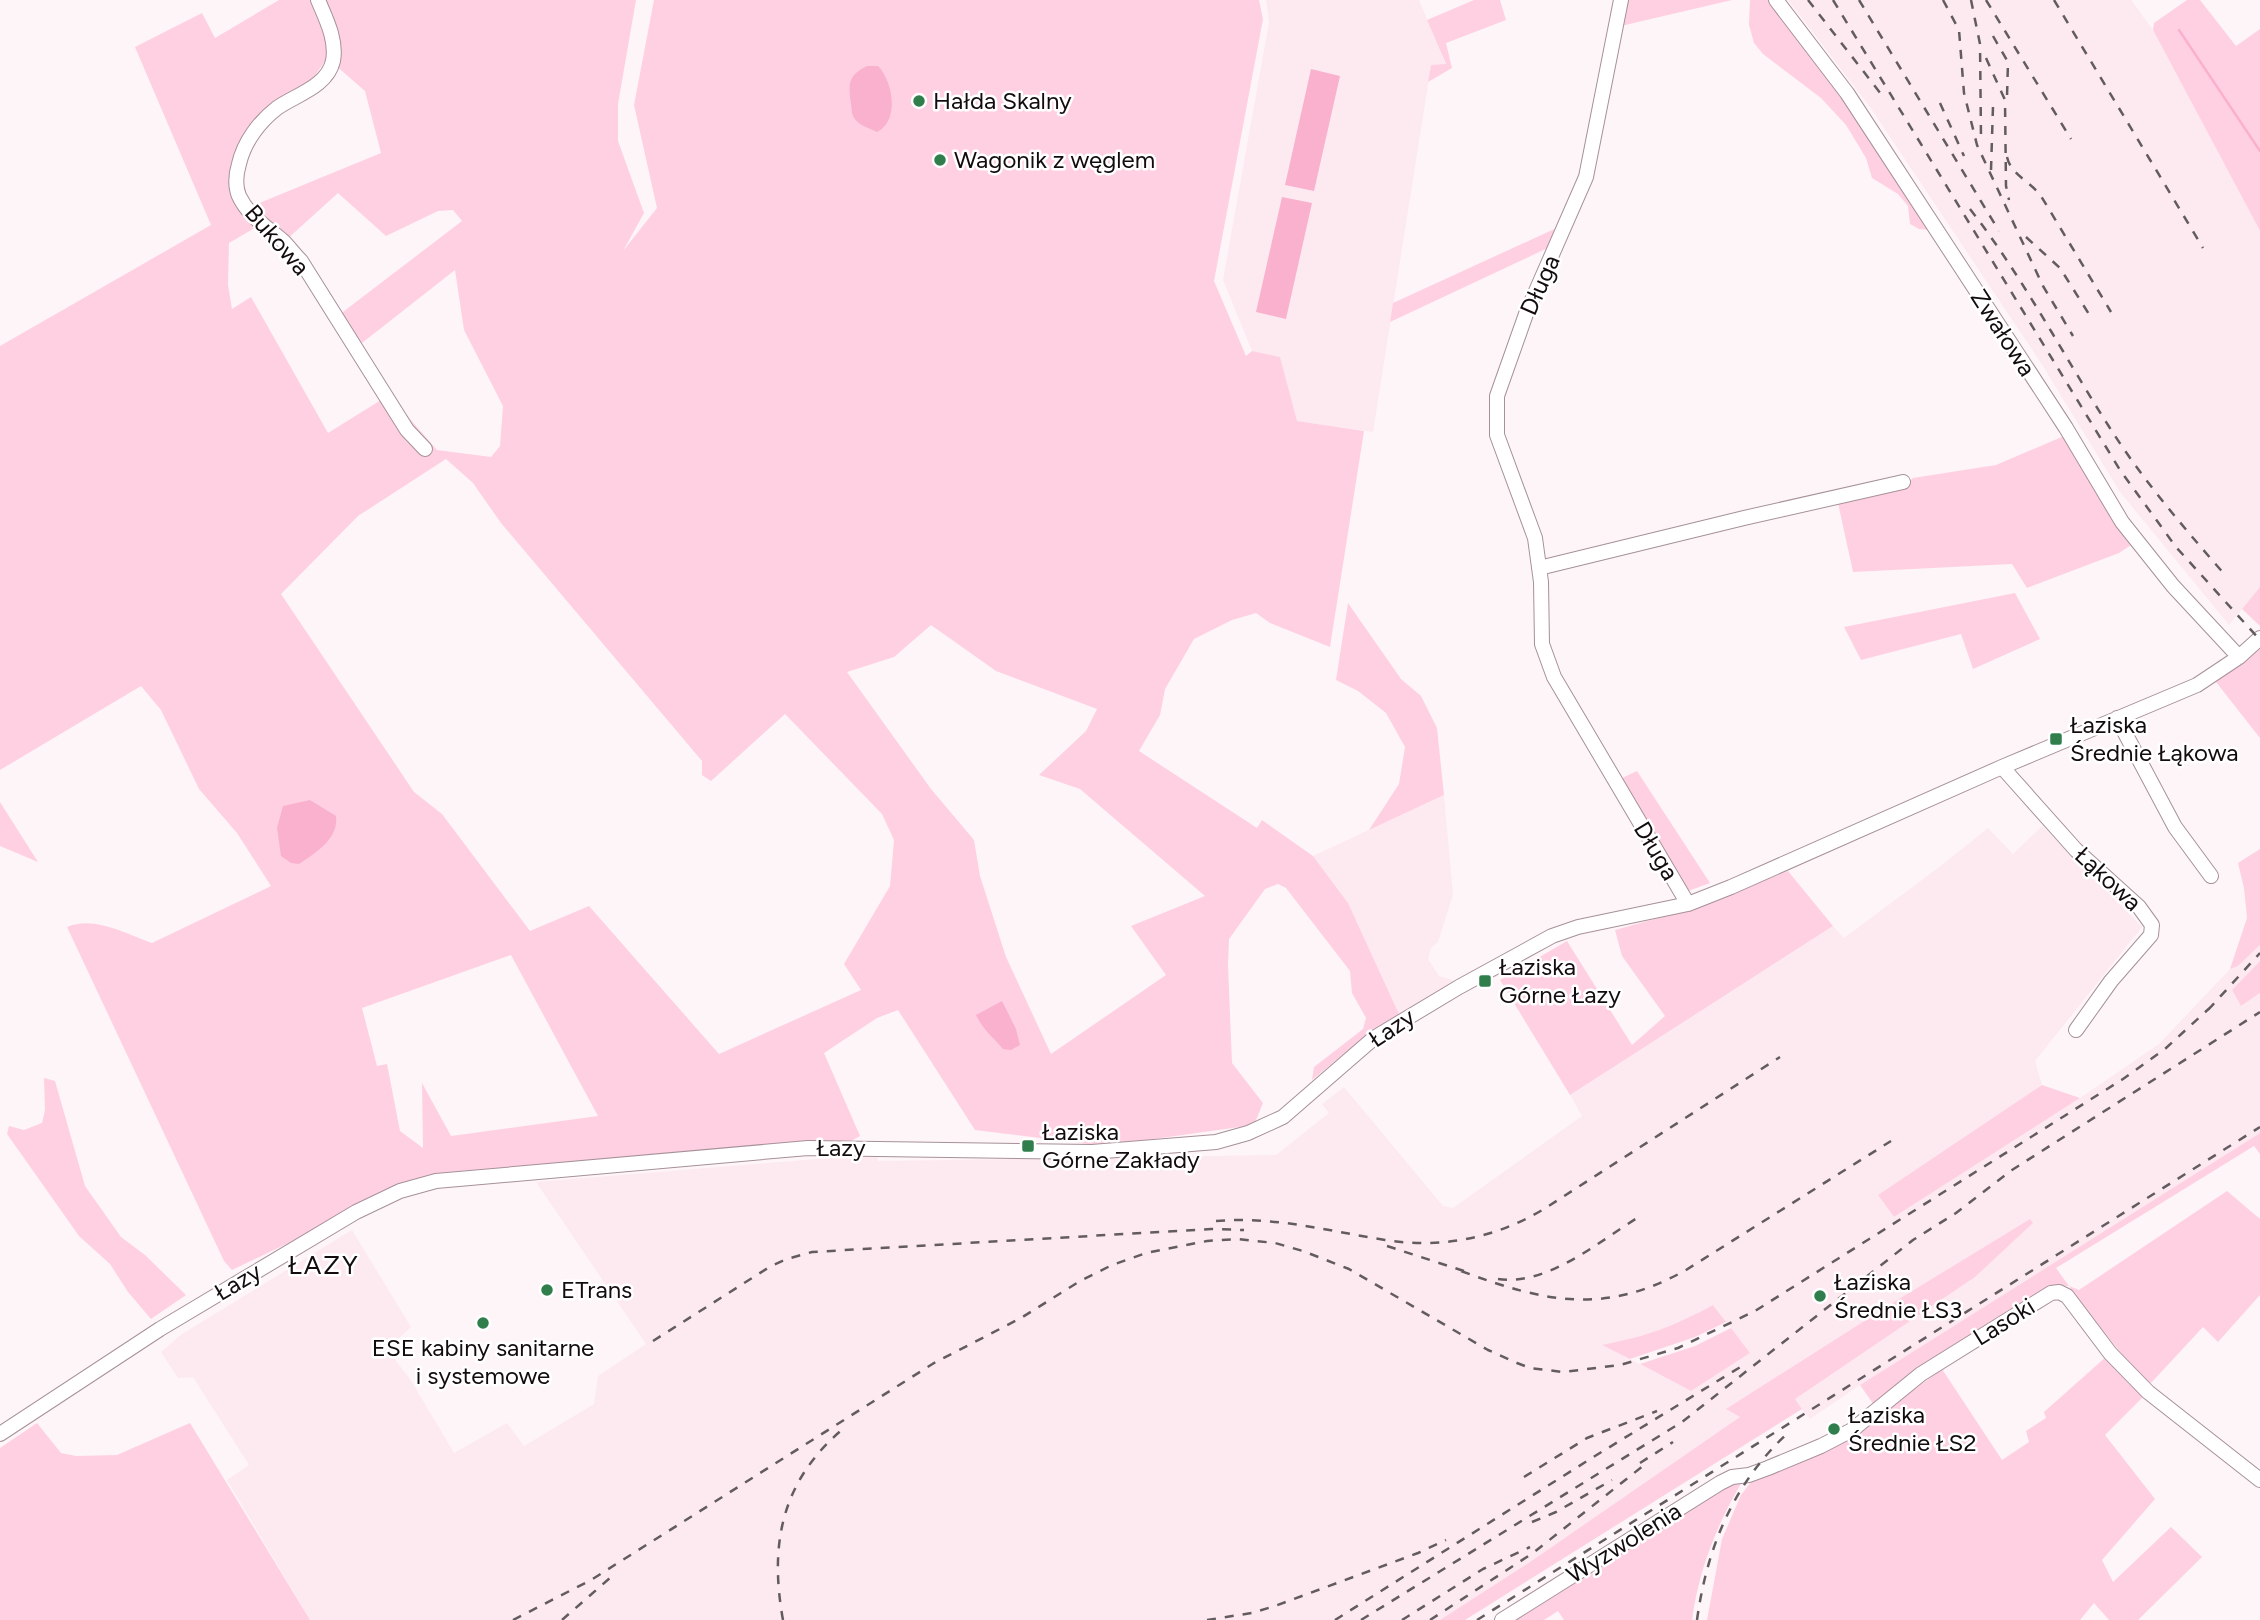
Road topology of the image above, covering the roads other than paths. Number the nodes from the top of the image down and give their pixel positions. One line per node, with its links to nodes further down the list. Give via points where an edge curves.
1 (318, 0): 4 (street, Bukowa, via 332,35 333,62 303,95 278,107 257,126 236,173 238,193 247,210 300,261 407,430)
2 (1621, 0): 6 (street, Długa, via 1586,177 1526,314 1497,396 1497,435 1535,538)
3 (1776, 0): 8 (street, Zwałowa, via 1847,93 2066,428 2122,522)
4 (425, 449)
5 (1903, 482): 6 (street)
6 (1539, 568): 12 (street, Długa, via 1542,644 1554,677)
7 (2260, 638): 8 (street)
8 (2239, 657): 9 (street, via 2197,685)
9 (2117, 718): 10 (street); 11 (street, via 2175,827)
10 (2002, 767): 12 (street); 13 (street, Łąkowa, via 2152,925 2151,935)
11 (2211, 876)
12 (1688, 904): 14 (street, Łazy, via 1552,936 1374,1038 1283,1117 1216,1142 1092,1152 808,1148 436,1181 400,1191 356,1212 160,1329)
13 (2076, 1030)
14 (0, 1434)
15 (1749, 1475): 16 (street, Lasoki, via 1852,1430 1921,1374 2059,1292 2148,1392); 17 (street, Wyzwolenia, via 1720,1483)
16 (2260, 1480)
17 (1502, 1620)

